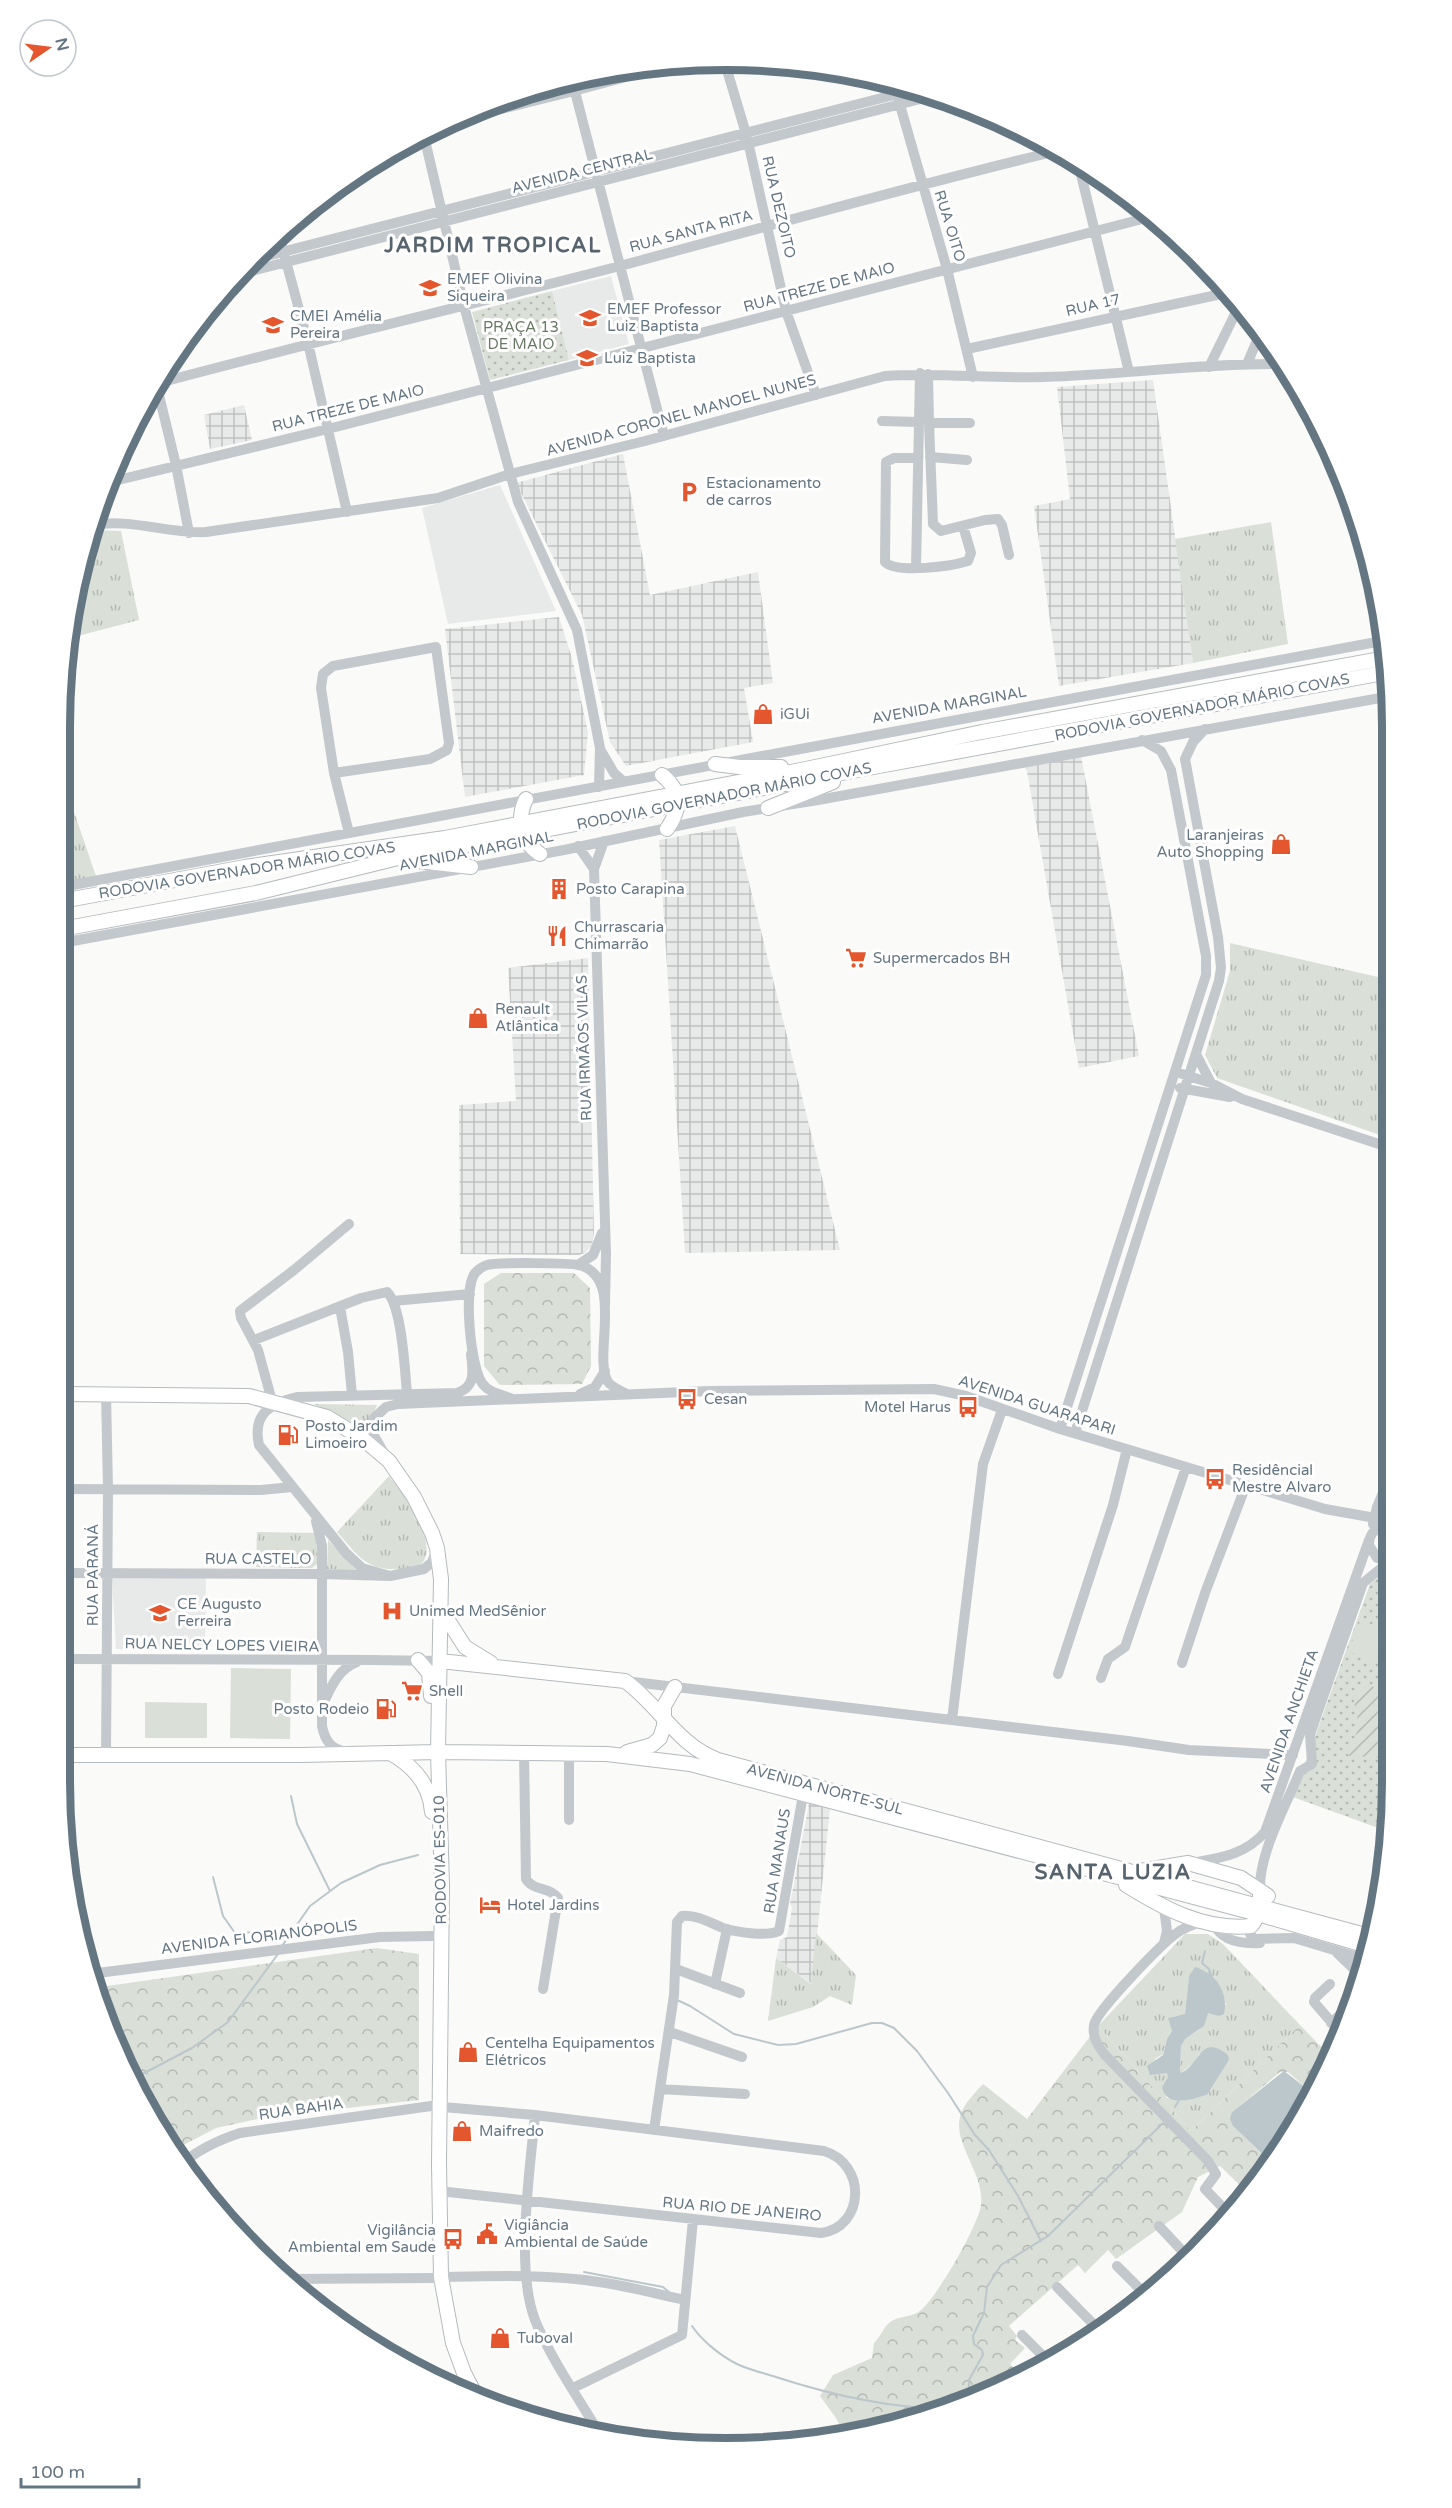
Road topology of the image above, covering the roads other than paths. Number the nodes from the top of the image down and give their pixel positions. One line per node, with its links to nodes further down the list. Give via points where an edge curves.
1 (727, 70): 7 (street, RUA DEZOITO)
2 (574, 89): 11 (street)
3 (888, 91): 7 (street, AVENIDA CENTRAL)
4 (896, 93): 6 (street, RUA OITO)
5 (919, 100): 6 (street, AVENIDA CENTRAL)
6 (899, 105): 7 (street, AVENIDA CENTRAL); 12 (street, RUA OITO)
7 (747, 137): 11 (street, AVENIDA CENTRAL); 15 (street, RUA DEZOITO)
8 (426, 143): 13 (street)
9 (1046, 154): 12 (street, RUA SANTA RITA)
10 (1081, 175): 16 (street)
11 (598, 177): 13 (street, AVENIDA CENTRAL); 20 (street)
12 (921, 183): 15 (street, RUA SANTA RITA); 22 (street, RUA OITO)
13 (442, 217): 18 (street, AVENIDA CENTRAL); 24 (street)
14 (1141, 219): 16 (street, RUA TREZE DE MAIO)
15 (768, 226): 20 (street, RUA SANTA RITA); 25 (street, RUA DEZOITO)
16 (1094, 232): 22 (street, RUA TREZE DE MAIO); 27 (street)
17 (282, 244): 18 (street)
18 (285, 257): 19 (street, AVENIDA CENTRAL); 21 (street, AVENIDA CENTRAL); 29 (street)
19 (266, 259)
20 (620, 266): 24 (street, RUA SANTA RITA); 30 (street)
21 (257, 268)
22 (947, 269): 25 (street, RUA TREZE DE MAIO); 31 (street, RUA OITO)
23 (1219, 294): 27 (street, RUA 17)
24 (464, 306): 29 (street, RUA SANTA RITA); 39 (street)
25 (786, 311): 30 (street, RUA TREZE DE MAIO); 40 (street, RUA DEZOITO)
26 (1235, 314): 34 (street)
27 (1116, 316): 31 (street, RUA 17); 35 (street)
28 (1257, 342): 32 (street)
29 (308, 343): 38 (street, RUA SANTA RITA); 45 (street)
30 (641, 349): 39 (street, RUA TREZE DE MAIO); 46 (street)
31 (967, 349): 37 (street, RUA OITO)
32 (1247, 364): 33 (street, AVENIDA CORONEL MANOEL NUNES); 34 (street, AVENIDA CORONEL MANOEL NUNES)
33 (1272, 364)
34 (1209, 367): 35 (street, AVENIDA CORONEL MANOEL NUNES)
35 (1130, 372): 37 (street, AVENIDA CORONEL MANOEL NUNES)
36 (924, 373): 37 (street, AVENIDA CORONEL MANOEL NUNES); 40 (street, AVENIDA CORONEL MANOEL NUNES, via 879,377); 43 (street)
37 (973, 377)
38 (169, 380)
39 (486, 388): 45 (street, RUA TREZE DE MAIO); 51 (street)
40 (816, 395): 46 (street, AVENIDA CORONEL MANOEL NUNES)
41 (159, 396): 50 (street)
42 (882, 421): 43 (street)
43 (924, 422): 44 (street); 47 (street); 48 (street)
44 (970, 423)
45 (328, 429): 50 (street, RUA TREZE DE MAIO); 53 (street)
46 (664, 436): 51 (street, AVENIDA CORONEL MANOEL NUNES)
47 (930, 457): 49 (street); 55 (street, via 933,524 941,531)
48 (916, 458): 58 (street); 58 (street, via 889,459 885,468 885,562 897,568)
49 (967, 460)
50 (176, 465): 52 (street, RUA TREZE DE MAIO); 56 (street)
51 (510, 474): 53 (street, AVENIDA CORONEL MANOEL NUNES, via 438,498); 65 (street, via 526,521 578,630)
52 (118, 480)
53 (347, 512): 56 (street, AVENIDA CORONEL MANOEL NUNES)
54 (102, 525): 56 (street, AVENIDA CORONEL MANOEL NUNES)
55 (963, 526): 57 (street, via 1000,520); 58 (street, via 971,553 969,561)
56 (189, 533)
57 (1008, 555)
58 (916, 568)
59 (1376, 642): 66 (street, AVENIDA MARGINAL)
60 (1378, 659): 68 (main road, RODOVIA GOVERNADOR MÁRIO COVAS, via 982,732)
61 (1379, 674): 67 (main road, RODOVIA GOVERNADOR MÁRIO COVAS)
62 (1381, 698): 63 (street, AVENIDA MARGINAL)
63 (1206, 729): 64 (street, AVENIDA MARGINAL); 89 (street, via 1185,759 1221,968)
64 (1142, 740): 75 (street, AVENIDA MARGINAL); 90 (street, via 1161,751 1171,770 1207,967)
65 (600, 748): 71 (street); 72 (street)
66 (715, 764): 68 (main road); 70 (street, AVENIDA MARGINAL)
67 (868, 768): 74 (main road, RODOVIA GOVERNADOR MÁRIO COVAS); 75 (main road)
68 (801, 770): 74 (main road, RODOVIA GOVERNADOR MÁRIO COVAS)
69 (334, 773): 69 (street, via 321,688 323,674 333,666 436,647 447,750 430,759); 78 (street)
70 (662, 775): 71 (street, AVENIDA MARGINAL); 74 (main road, via 673,785)
71 (622, 781): 72 (street, AVENIDA MARGINAL)
72 (599, 787): 73 (street, AVENIDA MARGINAL)
73 (526, 799): 76 (main road, via 520,814); 78 (street, AVENIDA MARGINAL)
74 (678, 800): 76 (main road, RODOVIA GOVERNADOR MÁRIO COVAS); 77 (main road, via 675,818)
75 (768, 808): 77 (street, AVENIDA MARGINAL)
76 (522, 828): 81 (main road, via 532,849); 82 (main road, RODOVIA GOVERNADOR MÁRIO COVAS); 86 (main road, RODOVIA GOVERNADOR MÁRIO COVAS, via 245,867)
77 (667, 829): 79 (street, AVENIDA MARGINAL)
78 (349, 833): 85 (street, AVENIDA MARGINAL)
79 (604, 841): 80 (street, AVENIDA MARGINAL); 84 (street, RUA IRMÃOS VILAS)
80 (578, 846): 81 (street, AVENIDA MARGINAL); 84 (street)
81 (540, 854): 83 (street, AVENIDA MARGINAL)
82 (398, 858): 83 (main road); 87 (main road, RODOVIA GOVERNADOR MÁRIO COVAS, via 256,893)
83 (471, 867): 88 (street, AVENIDA MARGINAL)
84 (594, 869): 98 (street, RUA IRMÃOS VILAS)
85 (70, 885)
86 (70, 900)
87 (70, 928)
88 (70, 942)
89 (1196, 1054): 91 (street); 92 (street)
90 (1176, 1072): 91 (street); 93 (street)
91 (1188, 1076): 92 (street); 94 (street)
92 (1211, 1083): 95 (street)
93 (1171, 1085): 94 (street); 116 (street)
94 (1185, 1089): 95 (street); 117 (street)
95 (1242, 1099): 96 (street)
96 (1382, 1145)
97 (349, 1224): 104 (street, via 240,1311)
98 (604, 1227): 99 (street, via 596,1250); 102 (street, RUA IRMÃOS VILAS)
99 (578, 1265): 100 (street, via 486,1265 473,1275); 102 (street, via 598,1278)
100 (470, 1294): 101 (street); 105 (street)
101 (393, 1301): 103 (street, via 387,1292 377,1293); 108 (street)
102 (605, 1306): 106 (street)
103 (340, 1307): 104 (street); 110 (street)
104 (254, 1340): 114 (street)
105 (471, 1354): 108 (street, via 472,1381 464,1391); 113 (street, via 484,1386)
106 (605, 1371): 111 (street, via 595,1387); 112 (street, via 610,1384)
107 (70, 1394): 109 (main road, RODOVIA ES-010)
108 (407, 1394): 110 (street)
109 (106, 1395): 114 (main road, RODOVIA ES-010, via 249,1396); 124 (street, RUA PARANÁ)
110 (352, 1395): 114 (street)
111 (575, 1396): 112 (street, AVENIDA GUARAPARI); 113 (street)
112 (630, 1396): 115 (street, AVENIDA GUARAPARI, via 917,1388 966,1396)
113 (515, 1400): 119 (street, via 386,1407 372,1425)
114 (274, 1402): 119 (main road, RODOVIA ES-010, via 327,1418 363,1439); 122 (street, via 259,1422 257,1436)
115 (1002, 1410): 116 (street, AVENIDA GUARAPARI); 152 (street, via 983,1464)
116 (1060, 1429): 117 (street, AVENIDA GUARAPARI)
117 (1075, 1433): 118 (street, AVENIDA GUARAPARI)
118 (1127, 1449): 120 (street, AVENIDA GUARAPARI); 147 (street, via 1113,1505)
119 (389, 1461): 131 (main road, RODOVIA ES-010, via 426,1518)
120 (1185, 1467): 121 (street, AVENIDA GUARAPARI); 148 (street, via 1125,1647 1108,1659)
121 (1245, 1485): 126 (street, AVENIDA GUARAPARI); 145 (street)
122 (292, 1487): 124 (street); 125 (street)
123 (70, 1489): 124 (street)
124 (108, 1489): 135 (street, RUA PARANÁ)
125 (314, 1515): 136 (street, via 322,1546); 137 (street, via 357,1564)
126 (1354, 1515): 127 (street, AVENIDA GUARAPARI); 130 (street)
127 (1382, 1522)
128 (1382, 1523): 130 (street, AVENIDA ANCHIETA)
129 (1382, 1524): 130 (street)
130 (1371, 1536): 132 (street, via 1371,1550); 164 (street, AVENIDA ANCHIETA)
131 (437, 1548): 137 (street, RUA CASTELO, via 432,1562 424,1569); 138 (main road, RODOVIA ES-010)
132 (1382, 1559)
133 (1382, 1567): 155 (street, AVENIDA ANCHIETA, via 1363,1583 1310,1734)
134 (70, 1573): 135 (street, RUA CASTELO)
135 (107, 1573): 136 (street, RUA CASTELO); 139 (street, RUA PARANÁ)
136 (322, 1574): 137 (street, RUA CASTELO); 143 (street)
137 (390, 1576)
138 (441, 1606): 144 (main road, RODOVIA ES-010); 146 (main road, via 465,1647)
139 (108, 1658): 140 (street, RUA NELCY LOPES VIEIRA); 143 (street, RUA NELCY LOPES VIEIRA); 163 (street, RUA PARANÁ)
140 (70, 1659)
141 (378, 1660): 142 (street); 143 (street, RUA NELCY LOPES VIEIRA); 151 (street, via 346,1668 334,1681)
142 (418, 1660): 144 (street); 154 (main road, via 429,1673 432,1724)
143 (321, 1661): 151 (street)
144 (440, 1661): 146 (main road); 154 (main road, RODOVIA ES-010)
145 (1182, 1663)
146 (501, 1668): 149 (main road)
147 (1058, 1674)
148 (1101, 1678)
149 (625, 1681): 150 (street); 153 (main road, AVENIDA NORTE-SUL)
150 (675, 1687): 152 (street); 153 (main road, via 664,1706)
151 (321, 1707): 160 (street, via 328,1743)
152 (952, 1720): 164 (street, via 1189,1750)
153 (665, 1721): 161 (main road, via 660,1738 652,1745); 170 (main road, AVENIDA NORTE-SUL, via 693,1747 718,1760)
154 (438, 1732): 156 (main road, RODOVIA ES-010)
155 (1310, 1748): 164 (street, via 1304,1746); 165 (street, AVENIDA ANCHIETA, via 1312,1764)
156 (438, 1752): 157 (main road); 158 (main road, AVENIDA NORTE-SUL); 200 (main road, RODOVIA ES-010, via 442,1887)
157 (389, 1753): 160 (main road); 180 (main road, RODOVIA ES-010, via 412,1767 431,1800)
158 (524, 1753): 159 (main road, AVENIDA NORTE-SUL); 191 (street, via 525,1879 531,1886 558,1898)
159 (569, 1753): 161 (main road, AVENIDA NORTE-SUL); 167 (street)
160 (353, 1754): 163 (main road)
161 (607, 1754): 166 (main road, AVENIDA NORTE-SUL, via 690,1764)
162 (70, 1755): 163 (main road)
163 (106, 1755)
164 (1293, 1756): 165 (street); 168 (street, AVENIDA ANCHIETA, via 1260,1838 1233,1855)
165 (1300, 1772): 174 (street, AVENIDA ANCHIETA, via 1266,1856)
166 (803, 1795): 171 (main road, AVENIDA NORTE-SUL); 177 (street, RUA MANAUS, via 781,1928 772,1934)
167 (569, 1820)
168 (1188, 1863): 169 (main road); 174 (main road, via 1241,1878)
169 (1172, 1864): 170 (main road); 172 (main road)
170 (1134, 1872): 172 (main road, AVENIDA NORTE-SUL)
171 (1113, 1877): 172 (main road, AVENIDA NORTE-SUL); 173 (main road)
172 (1160, 1884): 173 (main road, via 1159,1900); 174 (main road, AVENIDA NORTE-SUL)
173 (1164, 1908): 176 (main road); 183 (street, via 1167,1931)
174 (1258, 1909): 175 (main road, AVENIDA NORTE-SUL); 175 (main road); 176 (main road, via 1234,1927); 181 (street, via 1252,1938)
175 (1305, 1922): 178 (main road, AVENIDA NORTE-SUL); 179 (main road, AVENIDA NORTE-SUL)
176 (1210, 1923): 181 (street, via 1220,1934 1235,1941 1249,1944); 183 (street, via 1187,1927)
177 (727, 1929): 186 (street, RUA MANAUS, via 682,1916 677,1922); 189 (street)
178 (1322, 1932): 182 (main road, AVENIDA NORTE-SUL); 184 (main road)
179 (1363, 1935)
180 (432, 1936): 188 (street, AVENIDA FLORIANÓPOLIS, via 380,1937); 200 (main road, RODOVIA ES-010)
181 (1268, 1940): 184 (street, via 1294,1938)
182 (1361, 1944)
183 (1163, 1947): 206 (street, via 1100,2012 1094,2035 1105,2055 1208,2161 1216,2174 1205,2189)
184 (1331, 1949): 185 (street); 187 (street)
185 (1358, 1956)
186 (676, 1969): 189 (street); 196 (street)
187 (1354, 1969)
188 (99, 1973)
189 (715, 1984): 192 (street)
190 (1330, 1984): 194 (street, via 1314,2000)
191 (543, 1989)
192 (740, 1993)
193 (1338, 2016): 194 (street)
194 (1331, 2023): 195 (street)
195 (1334, 2026)
196 (670, 2032): 197 (street); 198 (street)
197 (742, 2057)
198 (660, 2089): 199 (street); 202 (street)
199 (745, 2094)
200 (435, 2106): 201 (street, RUA RIO DE JANEIRO); 203 (street, RUA BAHIA, via 240,2133 221,2139); 204 (main road, RODOVIA ES-010); 213 (main road, RODOVIA ES-010)
201 (536, 2115): 202 (street, RUA RIO DE JANEIRO); 205 (street)
202 (654, 2130): 207 (street, RUA RIO DE JANEIRO, via 824,2151 843,2161 854,2178 854,2204 847,2218 830,2232)
203 (190, 2159)
204 (439, 2191): 205 (street, RUA RIO DE JANEIRO); 213 (main road, RODOVIA ES-010)
205 (528, 2202): 207 (street, RUA RIO DE JANEIRO); 211 (street)
206 (1224, 2208)
207 (693, 2220): 216 (street)
208 (1159, 2226): 209 (street)
209 (1183, 2252)
210 (1117, 2266): 215 (street)
211 (526, 2276): 213 (street); 216 (street, via 600,2282); 222 (street, via 535,2320)
212 (298, 2278): 213 (street)
213 (437, 2278): 220 (main road, RODOVIA ES-010, via 444,2340); 221 (main road, RODOVIA ES-010, via 453,2343)
214 (1057, 2287): 217 (street)
215 (1140, 2289)
216 (686, 2300): 222 (street, via 682,2335)
217 (1094, 2324)
218 (1022, 2335): 219 (street)
219 (1043, 2356)
220 (460, 2381)
221 (471, 2386)
222 (573, 2388): 223 (street)
223 (594, 2424)

